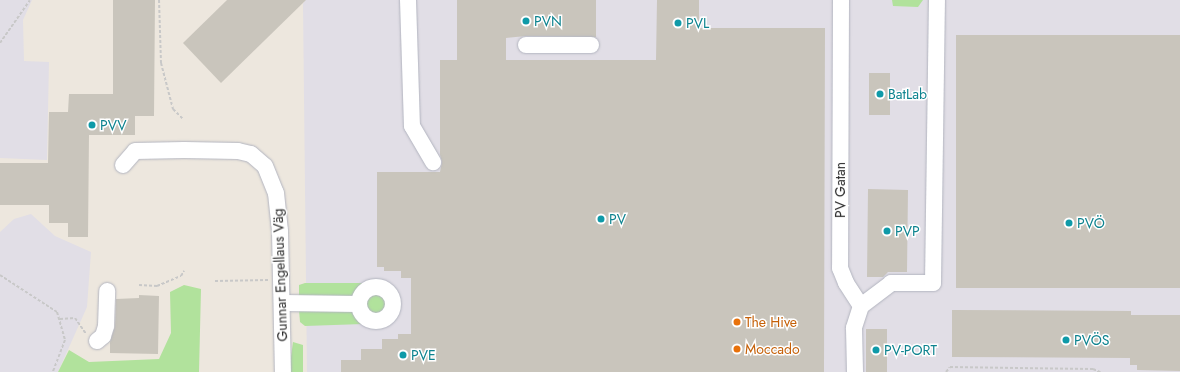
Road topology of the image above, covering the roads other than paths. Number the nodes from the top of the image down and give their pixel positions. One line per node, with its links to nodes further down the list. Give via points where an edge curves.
1 (408, 0): 6 (street, via 412,126)
2 (841, 0): 11 (street, PV Gatan, via 840,268 846,284)
3 (937, 0): 11 (street, via 932,283 891,283)
4 (526, 45): 5 (street)
5 (591, 45)
6 (433, 162)
7 (123, 165): 9 (street, Gunnar Engellaus Väg, via 135,150 238,151 257,158 265,166 276,193)
8 (107, 291): 12 (street, via 106,326 103,336)
9 (283, 303): 10 (street); 13 (street, Gunnar Engellaus Väg)
10 (359, 304)
11 (861, 306): 14 (street, via 854,328)
12 (97, 342)
13 (283, 372)
14 (855, 372)

